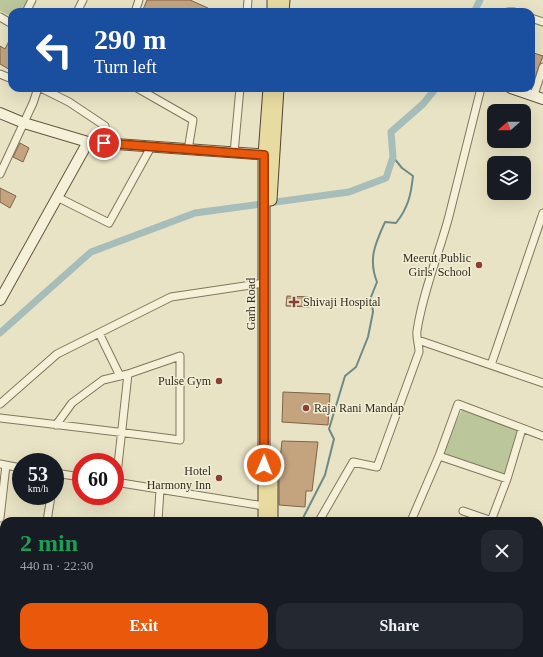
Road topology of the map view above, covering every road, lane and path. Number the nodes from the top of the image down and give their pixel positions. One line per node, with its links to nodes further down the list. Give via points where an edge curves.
1 (543, 67): 10 (street)
2 (38, 92): 12 (street)
3 (48, 92): 13 (street, via 69,102)
4 (144, 92): 16 (street, via 193,120)
5 (240, 92): 17 (street)
6 (269, 92): 18 (main road, Garh Road)
7 (277, 92): 18 (main road, Garh Road)
8 (480, 92): 28 (street, via 467,149 416,332)
9 (523, 92): 10 (street)
10 (538, 97)
11 (0, 114): 12 (street)
12 (24, 123): 14 (street); 19 (street)
13 (105, 126)
14 (88, 142): 15 (street); 20 (street)
15 (151, 147): 16 (street); 20 (street, via 109,222)
16 (188, 150): 17 (street)
17 (234, 153): 18 (street)
18 (269, 155): 22 (main road, Garh Road)
19 (0, 174)
20 (57, 197): 25 (street)
21 (543, 213): 23 (street)
22 (268, 221): 24 (main road, Garh Road); 27 (main road, Garh Road)
23 (540, 230): 29 (street)
24 (264, 283): 26 (street, via 171,298); 27 (main road, Garh Road)
25 (2, 293)
26 (98, 334): 31 (street); 33 (street, via 58,354)
27 (268, 338): 46 (main road, Garh Road)
28 (418, 340): 29 (street); 52 (street, via 419,352 377,467 353,462)
29 (491, 365): 32 (street)
30 (128, 374): 31 (street); 37 (street); 37 (street, via 180,356 180,440)
31 (120, 376): 35 (street, via 103,380 72,404)
32 (543, 383)
33 (0, 404)
34 (0, 418): 35 (street)
35 (56, 425): 37 (street)
36 (522, 429): 38 (street); 40 (street, via 458,404); 42 (street)
37 (121, 432): 39 (street)
38 (543, 436)
39 (118, 453)
40 (439, 456): 42 (street); 53 (street)
41 (3, 465): 47 (street)
42 (507, 479): 56 (street)
43 (124, 484): 44 (street)
44 (160, 490): 46 (street); 49 (street)
45 (50, 505): 48 (street)
46 (268, 506): 50 (main road, Garh Road); 51 (main road, Garh Road)
47 (0, 517)
48 (48, 517)
49 (158, 517)
50 (265, 517)
51 (271, 517)
52 (321, 517)
53 (413, 517)
54 (466, 517): 55 (street, via 466,512)
55 (480, 517)
56 (493, 517)

